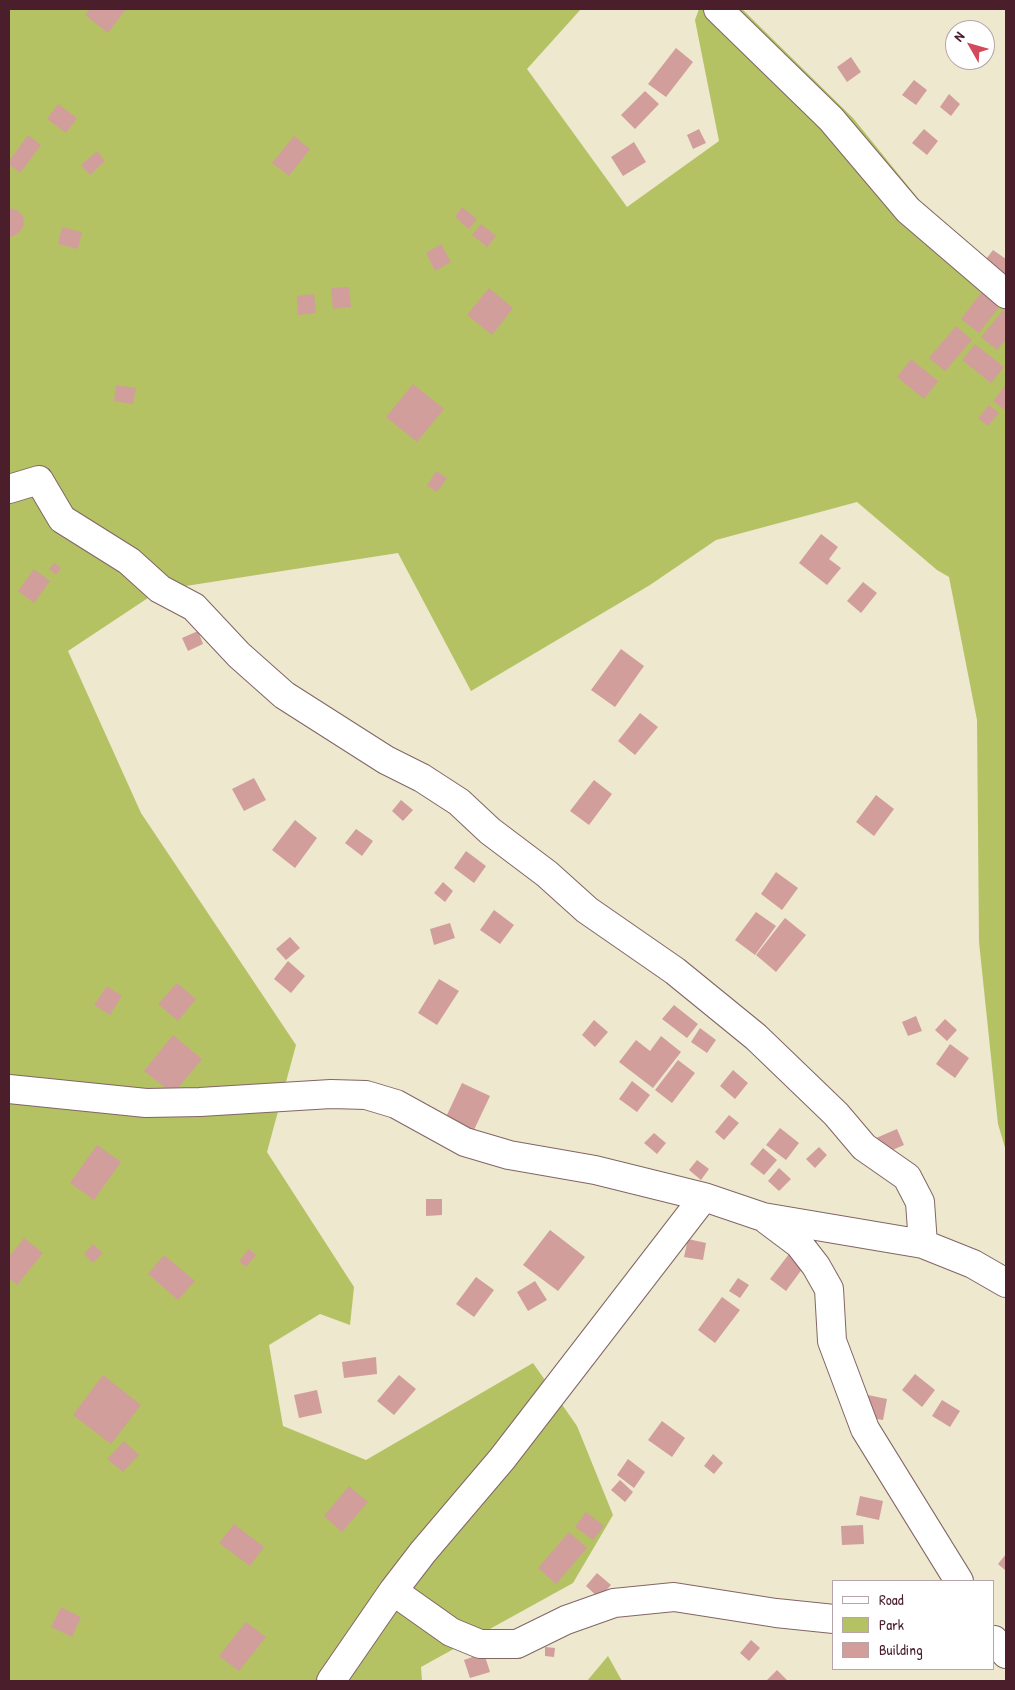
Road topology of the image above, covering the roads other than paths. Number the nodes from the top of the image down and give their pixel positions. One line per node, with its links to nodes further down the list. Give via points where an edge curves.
1 (718, 9): 2 (street, via 831,119 908,210)
2 (1006, 294)
3 (9, 489): 7 (street, via 39,480 62,519 129,561 160,590 194,607 239,655 284,695 459,802 587,910 719,1006 802,1080 864,1147 907,1177 920,1202)
4 (9, 1089): 5 (street, via 146,1103 366,1095 396,1104 465,1142 509,1155 595,1170)
5 (704, 1197): 6 (street); 10 (street, via 502,1459)
6 (763, 1217): 7 (street); 9 (street, via 800,1244 829,1289 832,1341 865,1429)
7 (923, 1244): 8 (street, via 973,1264)
8 (1006, 1283)
9 (957, 1580)
10 (393, 1591): 11 (street, via 451,1632 480,1644 517,1644 566,1620 614,1603 674,1597); 14 (street)
11 (832, 1619)
12 (995, 1641): 13 (street)
13 (1006, 1654)
14 (331, 1681)

